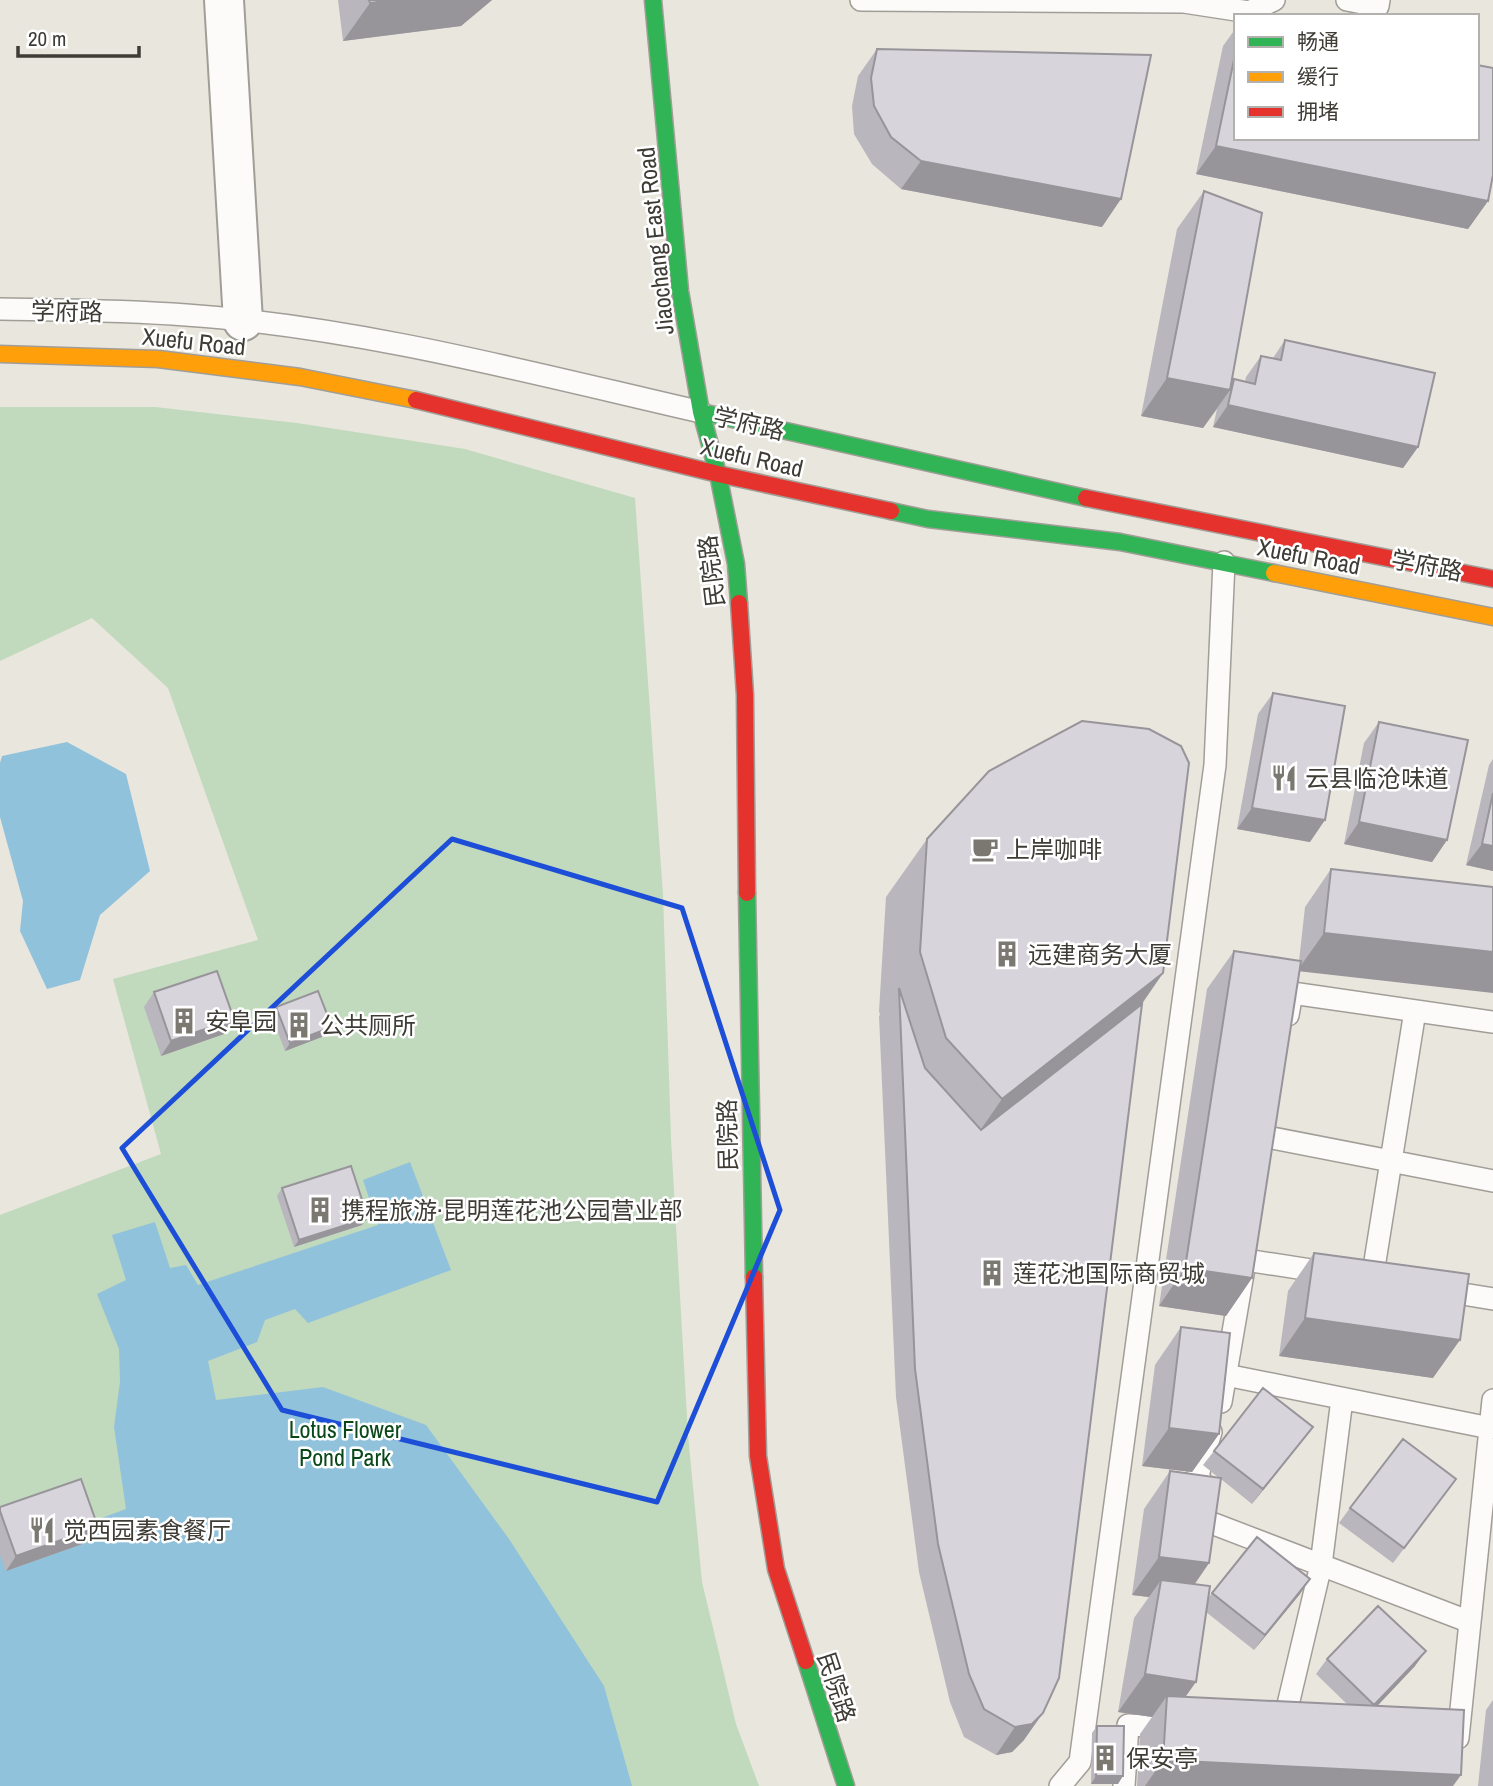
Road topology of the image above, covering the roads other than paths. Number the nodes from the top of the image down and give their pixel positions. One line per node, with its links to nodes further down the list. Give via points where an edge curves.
1 (224, 0): 8 (street)
2 (653, 0): 10 (main road, Jiaochang East Road, via 680,291)
3 (861, 0): 4 (lane, via 1184,2 1249,12)
4 (1274, 0)
5 (1348, 0): 6 (lane, via 1378,6)
6 (1379, 0)
7 (0, 309): 8 (lane, 学府路)
8 (243, 321): 10 (lane, 学府路, via 434,351)
9 (0, 354): 11 (main road, Xuefu Road, via 158,359 286,375 441,405)
10 (701, 412): 11 (main road, Jiaochang East Road); 13 (main road, 学府路, via 1008,482)
11 (718, 474): 12 (main road, Xuefu Road, via 928,519 1121,542); 42 (main road, 民院路, via 736,564 745,695 758,1456 776,1569)
12 (1224, 562): 14 (main road, Xuefu Road); 43 (lane, via 1215,765 1187,980 1080,1762)
13 (1493, 579)
14 (1493, 617)
15 (1415, 1011): 16 (lane); 17 (lane, via 1292,993); 20 (lane)
16 (1493, 1022)
17 (1285, 1033)
18 (1272, 1111): 19 (lane)
19 (1267, 1137): 20 (lane); 21 (lane)
20 (1390, 1161): 22 (lane); 25 (lane)
21 (1262, 1164)
22 (1493, 1181)
23 (1250, 1233): 24 (lane)
24 (1246, 1260): 25 (lane); 27 (lane)
25 (1372, 1280): 26 (lane)
26 (1493, 1299)
27 (1226, 1375): 28 (lane); 31 (lane, via 1198,1475 1204,1487)
28 (1342, 1399): 30 (lane); 33 (lane)
29 (1493, 1400): 30 (lane)
30 (1490, 1428): 34 (lane)
31 (1201, 1519): 32 (lane); 33 (lane)
32 (1198, 1547)
33 (1321, 1566): 34 (lane); 37 (lane)
34 (1470, 1622): 40 (lane)
35 (1188, 1723): 44 (lane, via 1128,1725)
36 (1257, 1731): 37 (lane)
37 (1282, 1732): 38 (lane)
38 (1309, 1733)
39 (1431, 1739): 40 (lane)
40 (1458, 1740): 41 (lane)
41 (1457, 1763)
42 (846, 1786)
43 (1060, 1786)
44 (1124, 1786)

